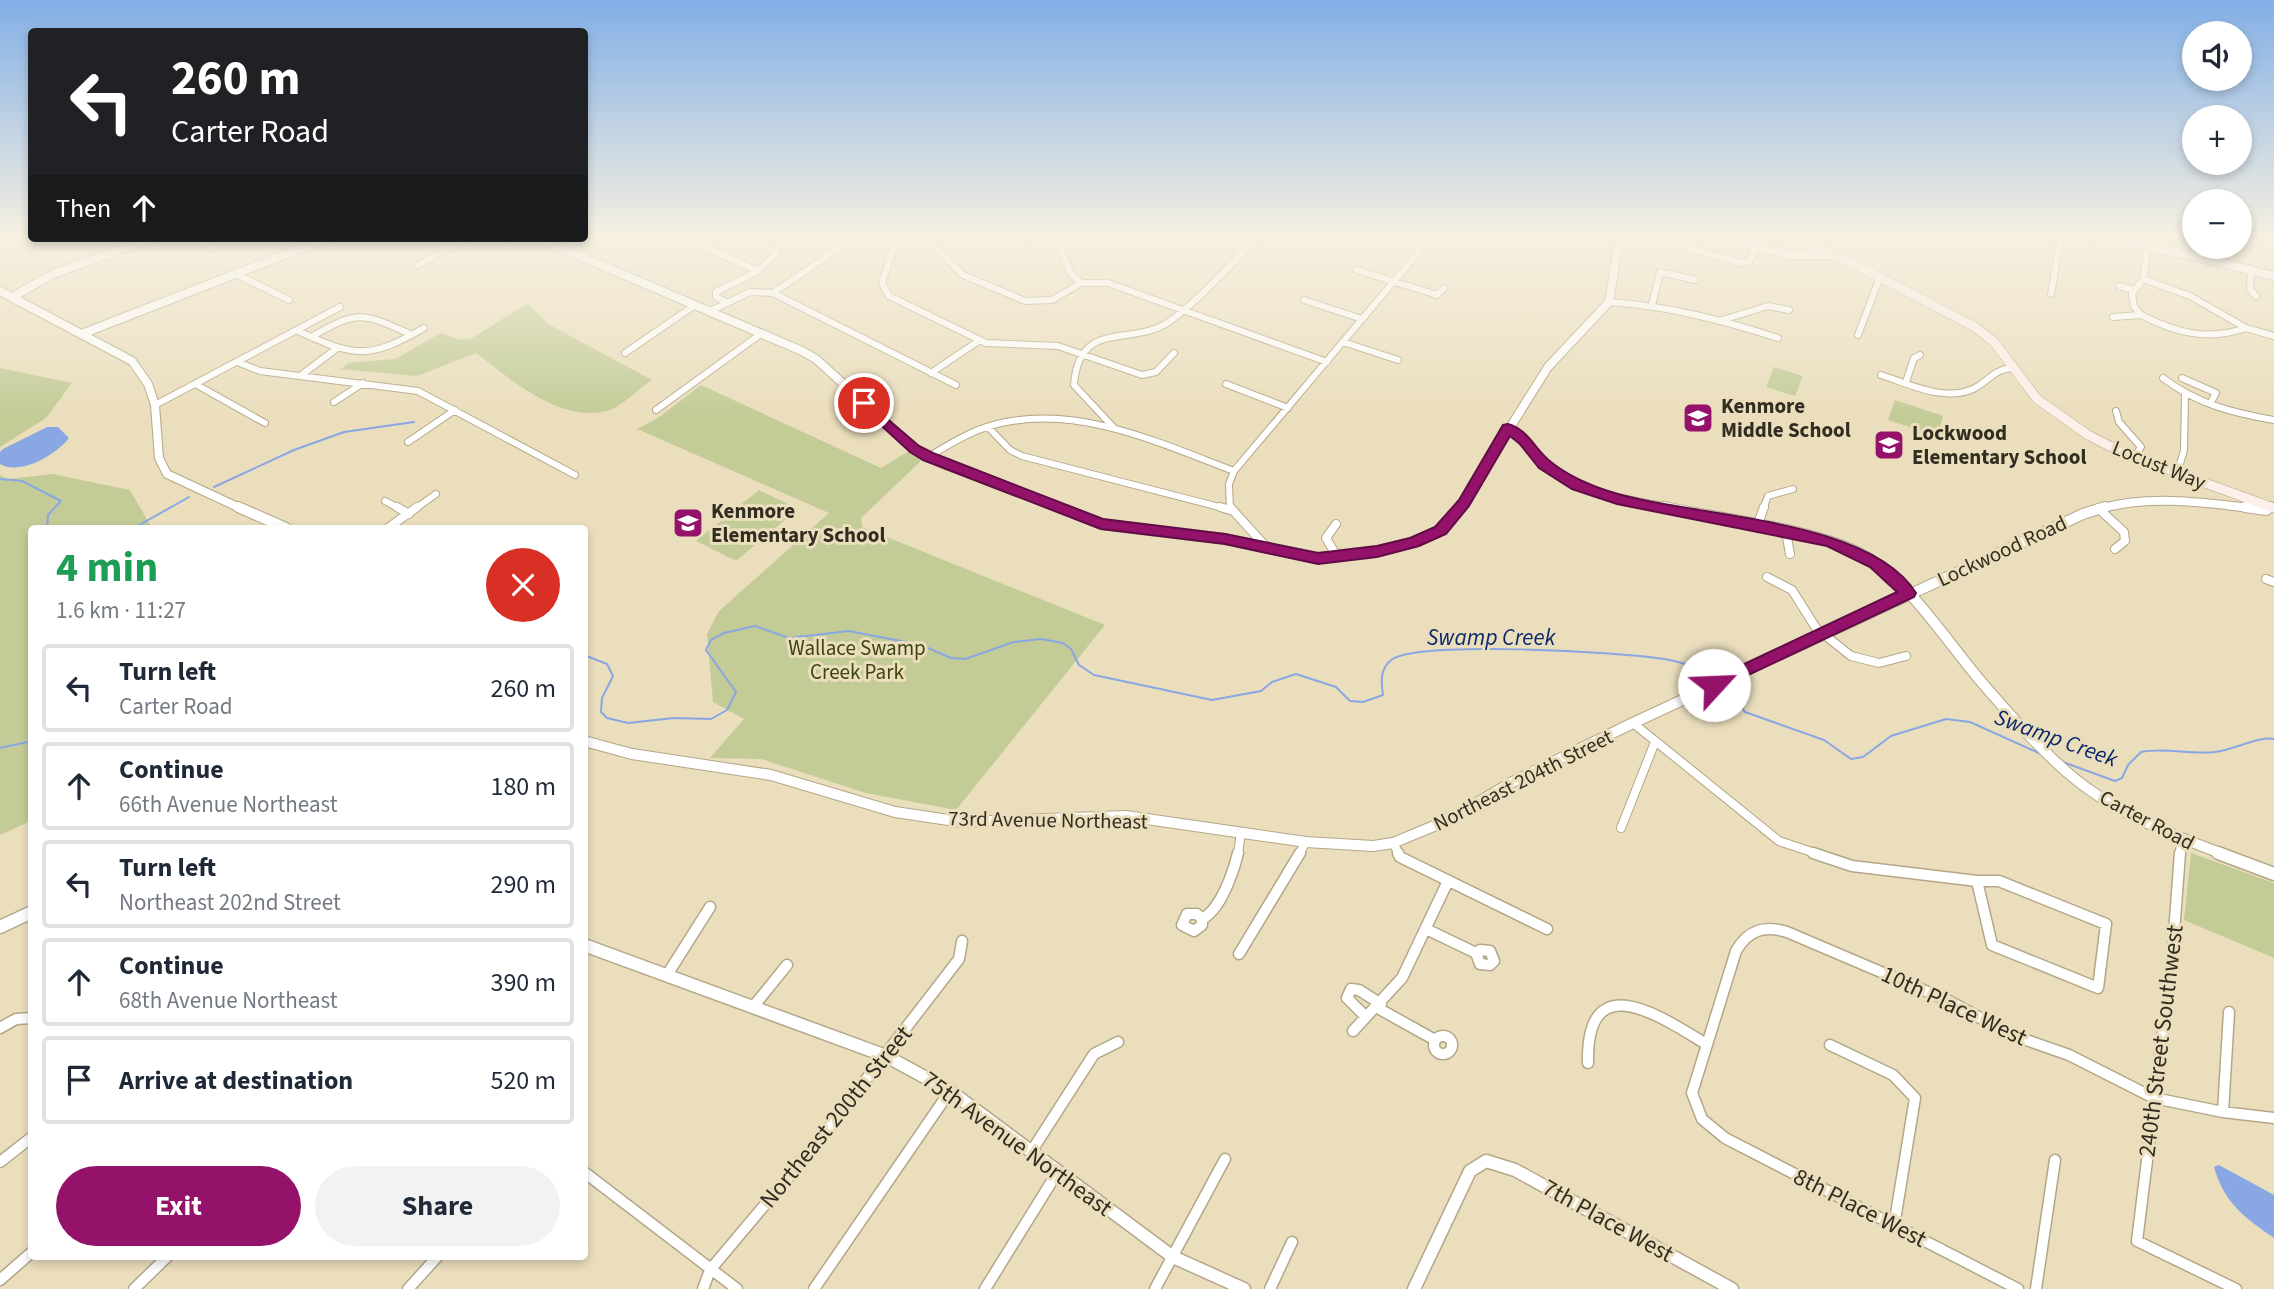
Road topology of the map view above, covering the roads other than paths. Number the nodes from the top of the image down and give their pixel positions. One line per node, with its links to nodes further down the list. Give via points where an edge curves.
1 (8, 295): 21 (street)
2 (15, 295): 21 (street)
3 (182, 295): 39 (street)
4 (279, 295): 22 (street)
5 (674, 295): 26 (street)
6 (716, 295): 24 (street)
7 (742, 295): 24 (street)
8 (778, 295): 57 (street)
9 (888, 295): 46 (street)
10 (1009, 295): 11 (street, via 1020,300 1052,300)
11 (1060, 295)
12 (1142, 295): 29 (street)
13 (1198, 295): 29 (street)
14 (1382, 295): 34 (street)
15 (1610, 295): 25 (street)
16 (1654, 295): 27 (street)
17 (1873, 295): 42 (street)
18 (1914, 295): 56 (main road, Locust Way, via 1975,327 1994,342)
19 (2133, 295): 32 (street)
20 (2188, 295): 37 (street)
21 (12, 297): 39 (street)
22 (289, 300)
23 (1304, 300): 34 (street)
24 (726, 302): 31 (street)
25 (1609, 302): 27 (street); 79 (street, via 1548,367)
26 (695, 304): 31 (street); 49 (street)
27 (1651, 305): 35 (street)
28 (340, 307): 38 (street)
29 (1183, 310): 50 (street, via 1159,327 1100,339); 54 (street)
30 (1789, 310): 35 (street, via 1768,306)
31 (710, 311): 40 (street)
32 (2141, 315): 33 (street); 37 (street, via 2195,335 2230,335)
33 (2113, 317)
34 (1362, 319): 47 (street)
35 (1722, 320): 45 (street)
36 (424, 328): 41 (street)
37 (2246, 328): 43 (street)
38 (298, 331): 44 (street); 55 (street)
39 (84, 333): 70 (street, via 132,361 148,384)
40 (762, 333): 73 (street); 81 (street, via 816,359)
41 (412, 335): 44 (street, via 355,314); 48 (street, via 388,349 351,353)
42 (1858, 335)
43 (2274, 336)
44 (311, 337): 48 (street)
45 (1778, 338)
46 (980, 340): 50 (street, via 1058,346); 57 (street)
47 (1343, 342): 53 (street); 54 (street)
48 (338, 349): 59 (street)
49 (625, 353)
50 (1084, 353): 51 (street, via 1149,375); 78 (street, via 1074,385)
51 (1174, 353)
52 (1920, 355): 62 (street, via 1914,358)
53 (1398, 360)
54 (1327, 362): 71 (street)
55 (240, 363): 59 (street, via 260,371); 65 (street)
56 (2011, 368): 62 (street, via 1990,372 1975,388 1962,392); 82 (main road, Locust Way, via 2060,418)
57 (931, 373): 66 (street)
58 (1881, 375): 62 (street)
59 (302, 376): 63 (street)
60 (2163, 378): 67 (street)
61 (2182, 378): 69 (street, via 2216,393)
62 (1906, 382)
63 (363, 383): 68 (street); 72 (street, via 406,388)
64 (1226, 384): 71 (street)
65 (197, 385): 70 (street); 76 (street)
66 (956, 385)
67 (2186, 395): 69 (street); 84 (street, via 2185,450)
68 (334, 402)
69 (2211, 402): 75 (street, via 2230,412)
70 (155, 405): 94 (street, via 159,458 167,474)
71 (1288, 408): 83 (street)
72 (455, 410): 80 (street); 85 (street)
73 (656, 410)
74 (2116, 411): 82 (street, via 2120,425 2141,447)
75 (2274, 421)
76 (265, 423)
77 (988, 427): 78 (street, via 1044,415); 81 (street, via 953,439); 91 (street, via 1022,456)
78 (1114, 428): 83 (street)
79 (1508, 428): 96 (street, Carter Road, via 1544,465 1577,486 1617,499); 101 (street, via 1464,503 1441,530 1414,542)
80 (408, 442)
81 (928, 457): 98 (street, via 1101,524 1225,539)
82 (2134, 458): 84 (main road, Locust Way)
83 (1234, 471): 91 (street, via 1229,484)
84 (2177, 474): 90 (main road, Locust Way)
85 (575, 475)
86 (1793, 489): 96 (street, via 1768,496)
87 (436, 494): 92 (street)
88 (385, 501): 92 (street)
89 (2098, 508): 90 (street, Lockwood Road, via 2148,500); 99 (street, via 2124,532 2125,541); 103 (street, Lockwood Road)
90 (2273, 508)
91 (1230, 510): 98 (street)
92 (409, 514): 95 (street)
93 (1336, 524): 101 (street, via 1326,538)
94 (279, 525)
95 (392, 525)
96 (1757, 526): 97 (street, Carter Road)
97 (1786, 532): 100 (street); 103 (street, Carter Road, via 1861,554)
98 (1268, 549): 101 (street)
99 (2115, 549)
100 (1790, 554)
101 (1338, 558)
102 (1767, 577): 104 (street, via 1796,593)
103 (1909, 593): 104 (street, Lockwood Road); 112 (street, Carter Road, via 2034,740 2068,773 2130,816)
104 (1822, 634): 105 (street, via 1864,663 1893,664); 106 (street, Lockwood Road)
105 (1906, 656)
106 (1633, 723): 108 (street); 111 (street, Northeast 204th Street)
107 (588, 742): 110 (street, 73rd Avenue Northeast, via 632,754 771,775 895,812 962,822 1126,816)
108 (1655, 742): 109 (street); 117 (street, via 1769,836 1793,847 1863,868)
109 (1621, 828)
110 (1241, 832): 113 (street, 73rd Avenue Northeast); 120 (street, via 1231,880)
111 (1413, 836): 114 (street, 73rd Avenue Northeast)
112 (2181, 841): 115 (street, Carter Road); 144 (street, 240th Street Southwest)
113 (1306, 842): 114 (street, 73rd Avenue Northeast); 127 (street)
114 (1393, 844): 116 (street, via 1400,857)
115 (2274, 874)
116 (1448, 881): 122 (street); 123 (street)
117 (1978, 881): 117 (street, via 1998,881 2106,924 2098,988 1992,944)
118 (710, 907): 129 (street)
119 (28, 914): 121 (street)
120 (1202, 919)
121 (0, 927)
122 (1426, 929): 126 (street); 130 (street, via 1402,978)
123 (1547, 929)
124 (962, 941): 141 (street, Northeast 200th Street, via 959,959)
125 (588, 946): 129 (street, 75th Avenue Northeast)
126 (1476, 953)
127 (1239, 954)
128 (787, 965): 131 (street)
129 (667, 975): 131 (street, 75th Avenue Northeast)
130 (1379, 1005): 133 (street); 133 (street, via 1350,989 1347,998); 137 (street)
131 (753, 1007): 141 (street, 75th Avenue Northeast)
132 (2228, 1012): 145 (street)
133 (1365, 1016): 136 (street)
134 (28, 1018): 135 (street)
135 (0, 1028)
136 (1353, 1031)
137 (1435, 1040)
138 (1118, 1042): 148 (street, via 1094,1054)
139 (1706, 1044): 142 (street, via 1629,1004 1614,1005 1600,1014 1587,1041); 144 (street, 10th Place West, via 1742,939 1765,927 1787,932 1949,1002); 154 (street, 8th Place West, via 1692,1093 1705,1124)
140 (1830, 1045): 154 (street, via 1893,1075 1914,1098)
141 (886, 1056): 143 (street, 75th Avenue Northeast); 160 (street, Northeast 200th Street)
142 (1588, 1063)
143 (950, 1091): 148 (street, 75th Avenue Northeast); 167 (street)
144 (2154, 1098): 145 (street, 10th Place West); 162 (street, 240th Street Southwest, via 2137,1241)
145 (2223, 1112): 146 (street, 10th Place West)
146 (2274, 1118)
147 (28, 1140): 151 (street)
148 (1031, 1153): 152 (street, 75th Avenue Northeast)
149 (1225, 1159): 157 (street)
150 (2055, 1160): 175 (street)
151 (0, 1162)
152 (1058, 1173): 157 (street, 75th Avenue Northeast); 168 (street)
153 (588, 1175): 160 (street)
154 (1894, 1226): 174 (street, 8th Place West)
155 (1292, 1242): 171 (street)
156 (28, 1256): 161 (street)
157 (1172, 1257): 169 (street); 170 (street, 75th Avenue Northeast)
158 (164, 1260): 163 (street)
159 (434, 1260): 164 (street)
160 (710, 1270): 165 (street, Northeast 200th Street); 166 (street)
161 (0, 1280)
162 (2220, 1285): 176 (street)
163 (134, 1289)
164 (408, 1289)
165 (703, 1289)
166 (737, 1289)
167 (814, 1289)
168 (985, 1289)
169 (1155, 1289)
170 (1244, 1289)
171 (1270, 1289)
172 (1415, 1289): 173 (street, 7th Place West, via 1465,1181 1480,1162 1499,1162 1515,1170)
173 (1732, 1289)
174 (2018, 1289)
175 (2036, 1289)
176 (2236, 1289)

